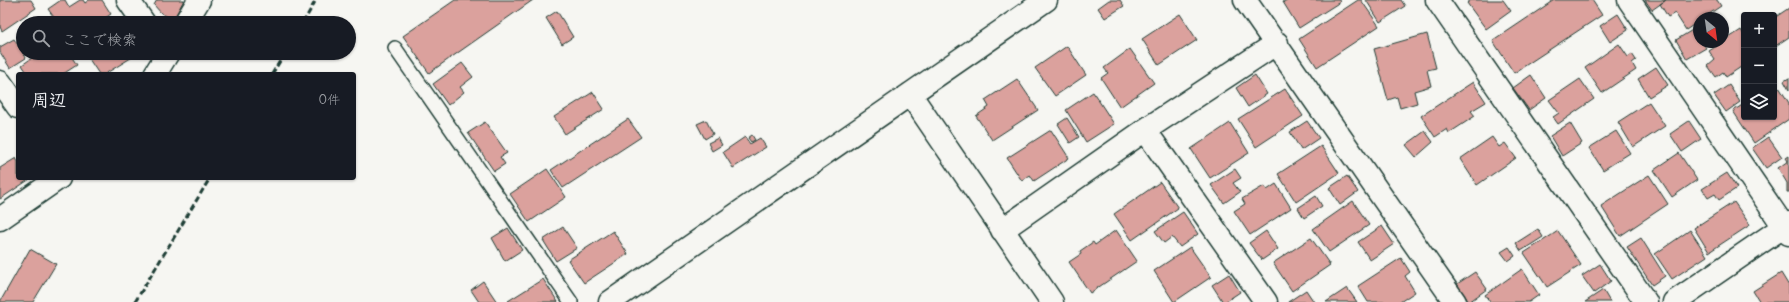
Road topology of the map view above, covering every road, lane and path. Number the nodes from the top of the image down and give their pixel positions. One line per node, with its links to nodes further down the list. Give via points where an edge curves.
1 (128, 0): 7 (street)
2 (199, 0): 8 (street)
3 (1046, 0): 14 (street)
4 (1245, 0): 9 (street)
5 (1437, 0): 26 (street)
6 (1629, 0): 19 (street)
7 (139, 16)
8 (189, 16)
9 (1277, 43): 16 (street); 25 (street)
10 (395, 48): 21 (lane)
11 (163, 60): 12 (street)
12 (156, 72)
13 (0, 82): 15 (street)
14 (910, 94): 20 (street); 22 (street)
15 (16, 104)
16 (1146, 130): 20 (street); 24 (street)
17 (56, 180): 18 (street)
18 (0, 219)
19 (1787, 228): 27 (street)
20 (1002, 230): 23 (street)
21 (571, 302)
22 (610, 302)
23 (1052, 302)
24 (1266, 302)
25 (1455, 302)
26 (1646, 302)
27 (1674, 302)

